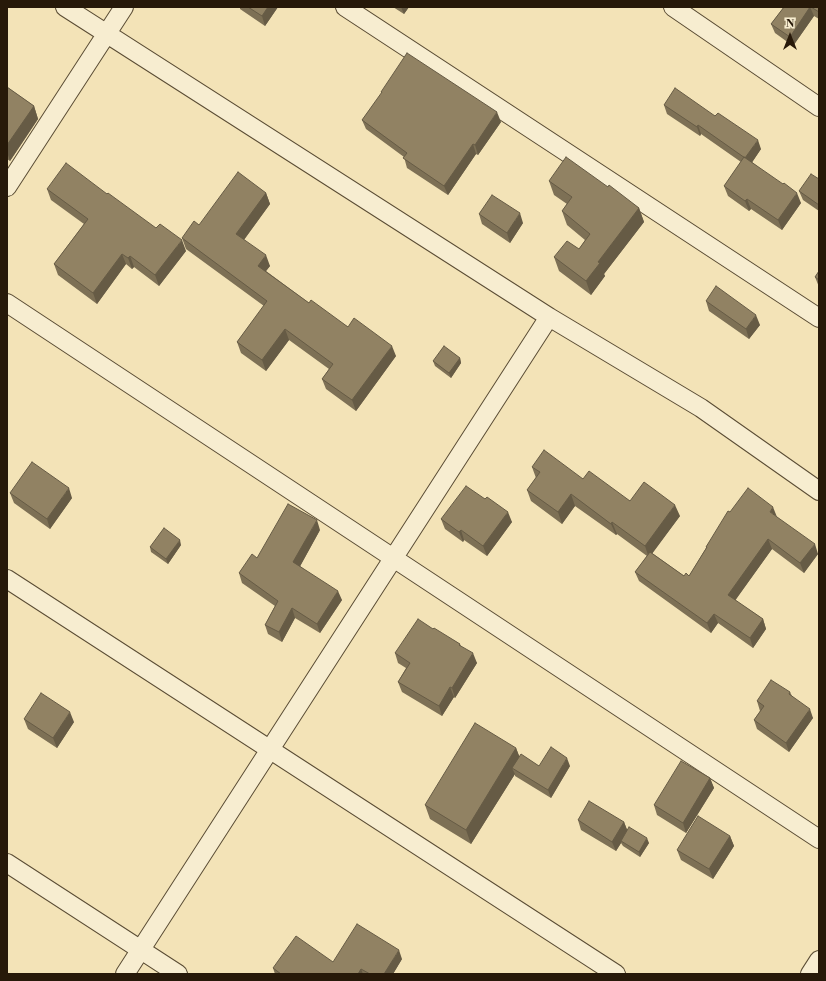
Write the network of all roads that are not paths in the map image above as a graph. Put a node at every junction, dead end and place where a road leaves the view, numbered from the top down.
1 (65, 7) edge
2 (124, 7) edge
3 (345, 7) edge
4 (673, 7) edge
5 (106, 34) junction
6 (819, 107) edge
7 (7, 187) edge
8 (7, 302) edge
9 (549, 317) junction
10 (819, 318) edge
11 (819, 491) edge
12 (394, 558) junction
13 (7, 579) edge
14 (270, 750) junction
15 (819, 839) edge
16 (7, 862) edge
17 (141, 950) junction
18 (819, 960) edge
19 (125, 974) edge
20 (178, 974) edge
21 (616, 974) edge
22 (810, 974) edge

1 - 5 street
2 - 5 street
3 - 10 street
4 - 6 street
5 - 7 street
5 - 9 street
8 - 12 street
9 - 11 street
9 - 12 street
12 - 14 street
12 - 15 street
13 - 14 street
14 - 17 street
14 - 21 street
16 - 17 street
17 - 19 street
17 - 20 street
18 - 22 street

